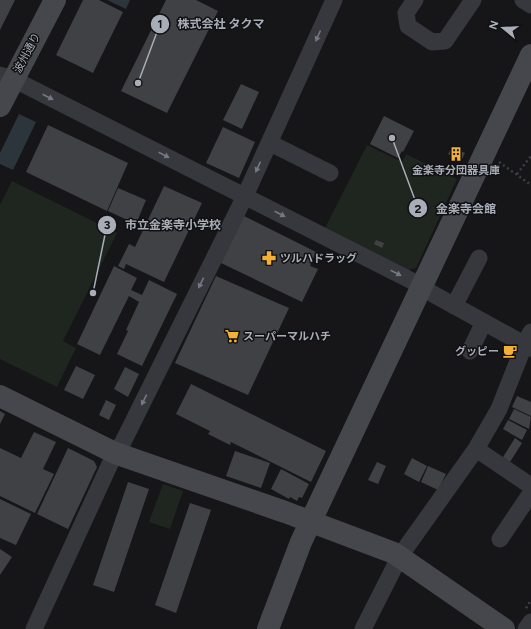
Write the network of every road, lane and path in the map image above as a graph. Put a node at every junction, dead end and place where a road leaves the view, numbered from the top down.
1 (55, 0) edge
2 (334, 0) edge
3 (415, 0) edge
4 (473, 0) edge
5 (523, 0) edge
6 (531, 5) edge
7 (531, 55) edge
8 (7, 77) edge
9 (0, 106) edge
10 (270, 143) junction
11 (531, 156) edge
12 (494, 158) dead end
13 (330, 173) dead end
14 (517, 174) junction
15 (531, 185) edge
16 (244, 196) junction
17 (479, 258) dead end
18 (422, 286) junction
19 (454, 306) junction
20 (484, 322) junction
21 (529, 341) edge
22 (470, 351) dead end
23 (0, 396) edge
24 (476, 449) junction
25 (115, 453) junction
26 (531, 486) edge
27 (531, 492) edge
28 (311, 521) junction
29 (500, 539) dead end
30 (400, 556) junction
31 (531, 622) edge
32 (34, 629) edge
33 (268, 629) edge
34 (363, 629) edge
35 (504, 629) edge
36 (526, 629) edge

1 - 8 street, 波州通り
2 -> 10 street
3 - 4 street
5 - 6 street
7 - 18 street
8 - 9 street, 波州通り
8 -> 16 street
10 - 13 street
10 -> 16 street
11 - 14 path
12 - 14 path
14 - 15 path
16 -> 18 street
16 -> 25 street
17 - 19 street
18 - 19 street
18 - 28 street
19 - 20 street
20 - 21 street
20 - 22 street
21 - 24 street
23 - 25 street
24 - 26 street
24 - 30 street
25 - 28 street
25 - 32 street
27 - 29 street
28 - 30 street
28 - 33 street
30 - 34 street
30 - 35 street
31 - 36 street

